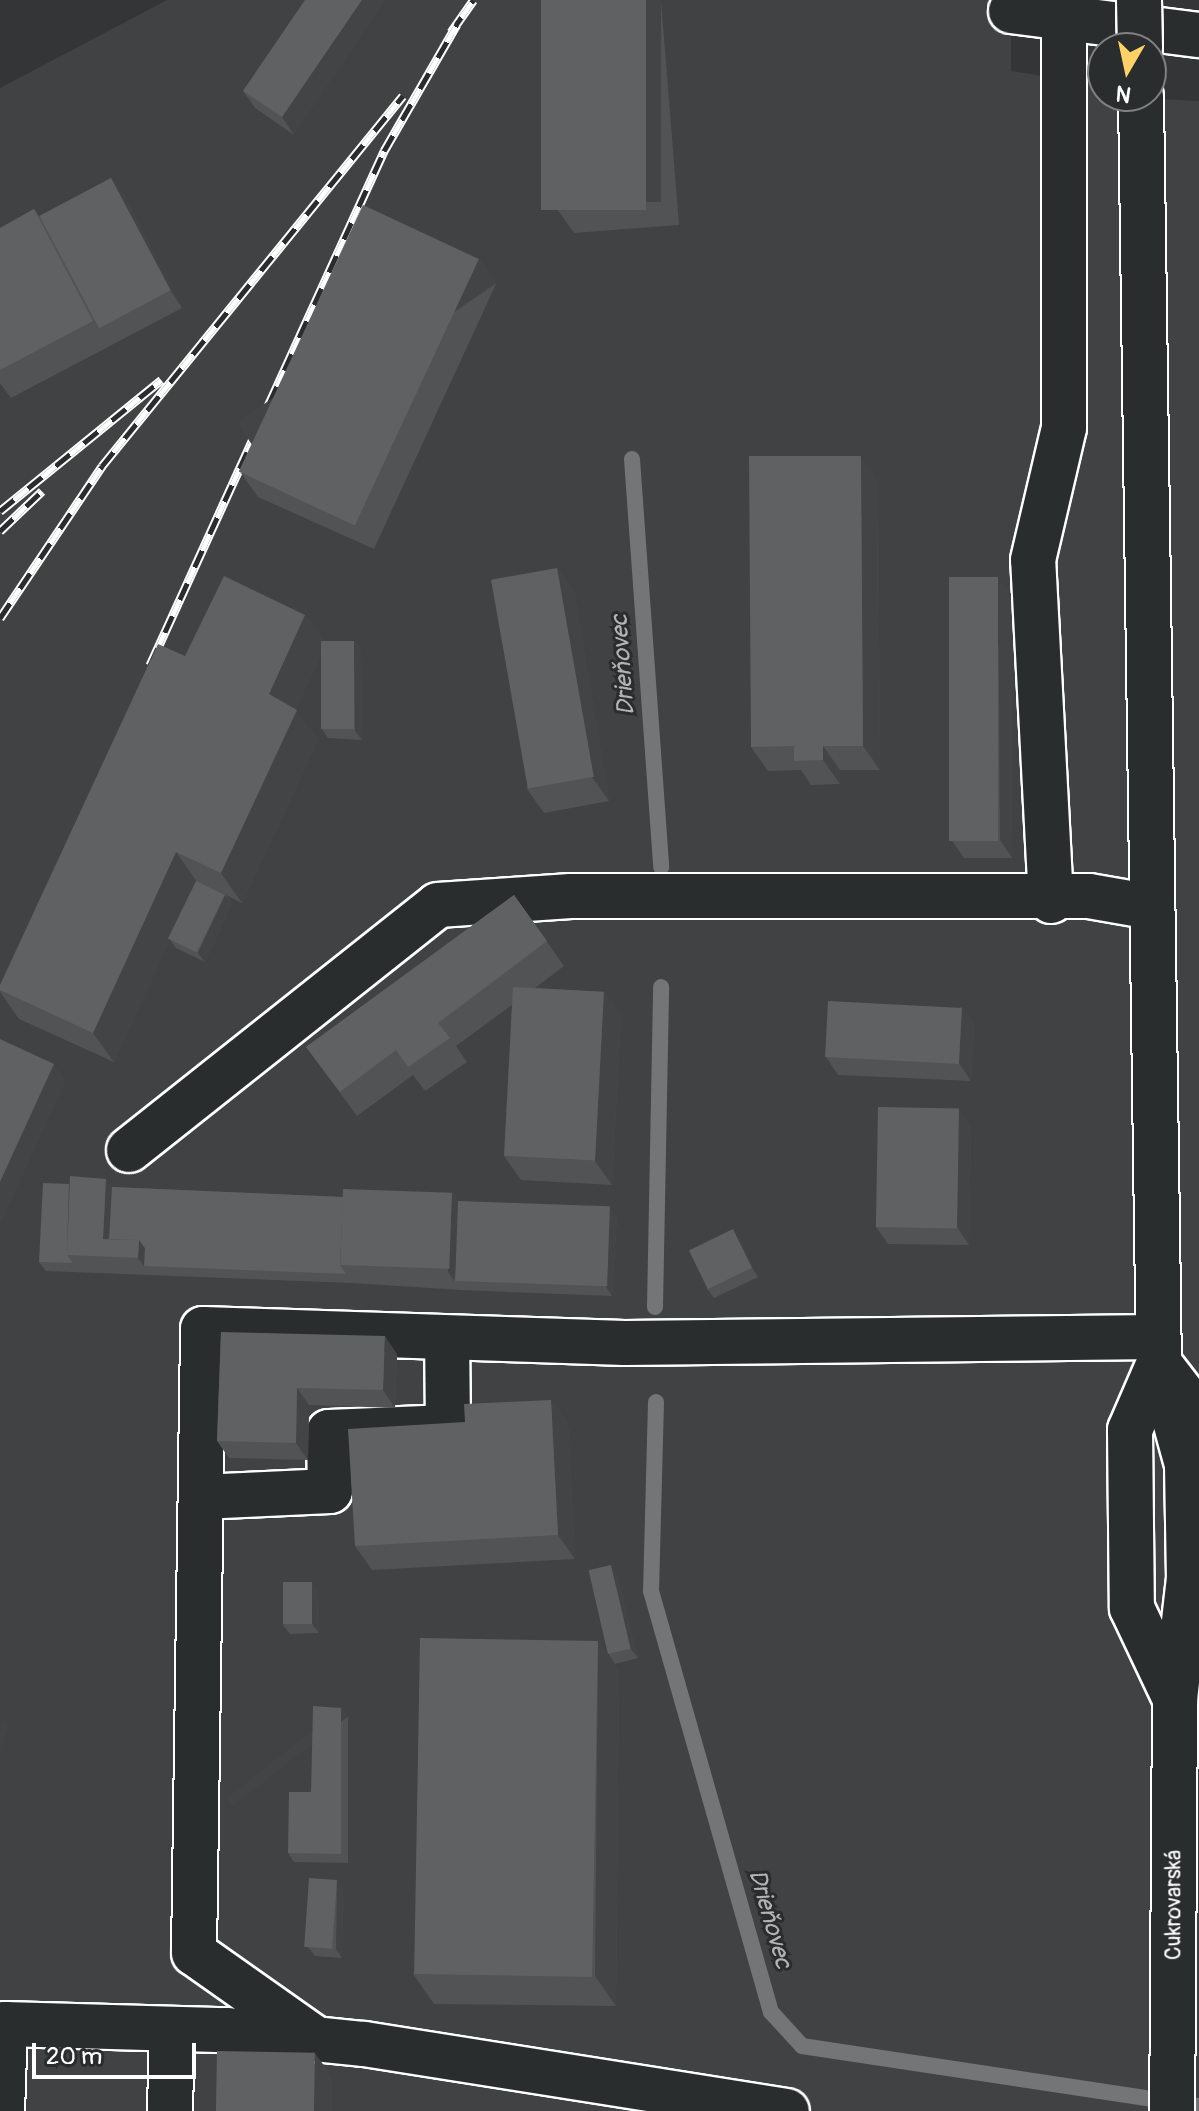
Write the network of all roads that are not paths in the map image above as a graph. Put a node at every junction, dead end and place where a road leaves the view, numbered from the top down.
1 (1139, 0) edge
2 (1011, 11) dead end
3 (1064, 17) junction
4 (1140, 32) edge
5 (1199, 35) edge
6 (1141, 112) edge
7 (1051, 901) junction
8 (1152, 907) junction
9 (129, 1150) dead end
10 (447, 1338) junction
11 (1158, 1350) junction
12 (1199, 1415) edge
13 (201, 1497) junction
14 (1199, 1646) edge
15 (1175, 1699) junction
16 (172, 2029) junction
17 (316, 2039) junction
18 (1173, 2091) edge
19 (2, 2111) edge
20 (170, 2111) edge
21 (787, 2111) edge

1 - 4 street, bridge
2 - 3 street
3 - 5 street
3 - 7 street
6 - 8 street
7 - 8 street
7 - 9 street
8 - 11 street
10 - 11 street
10 - 13 street
10 - 13 street
11 - 12 street
11 - 15 street, Cukrovarská
11 - 15 street
13 - 17 street
14 - 15 street
15 - 18 street, Cukrovarská
16 - 17 street
16 - 19 street
16 - 20 street
17 - 21 street

